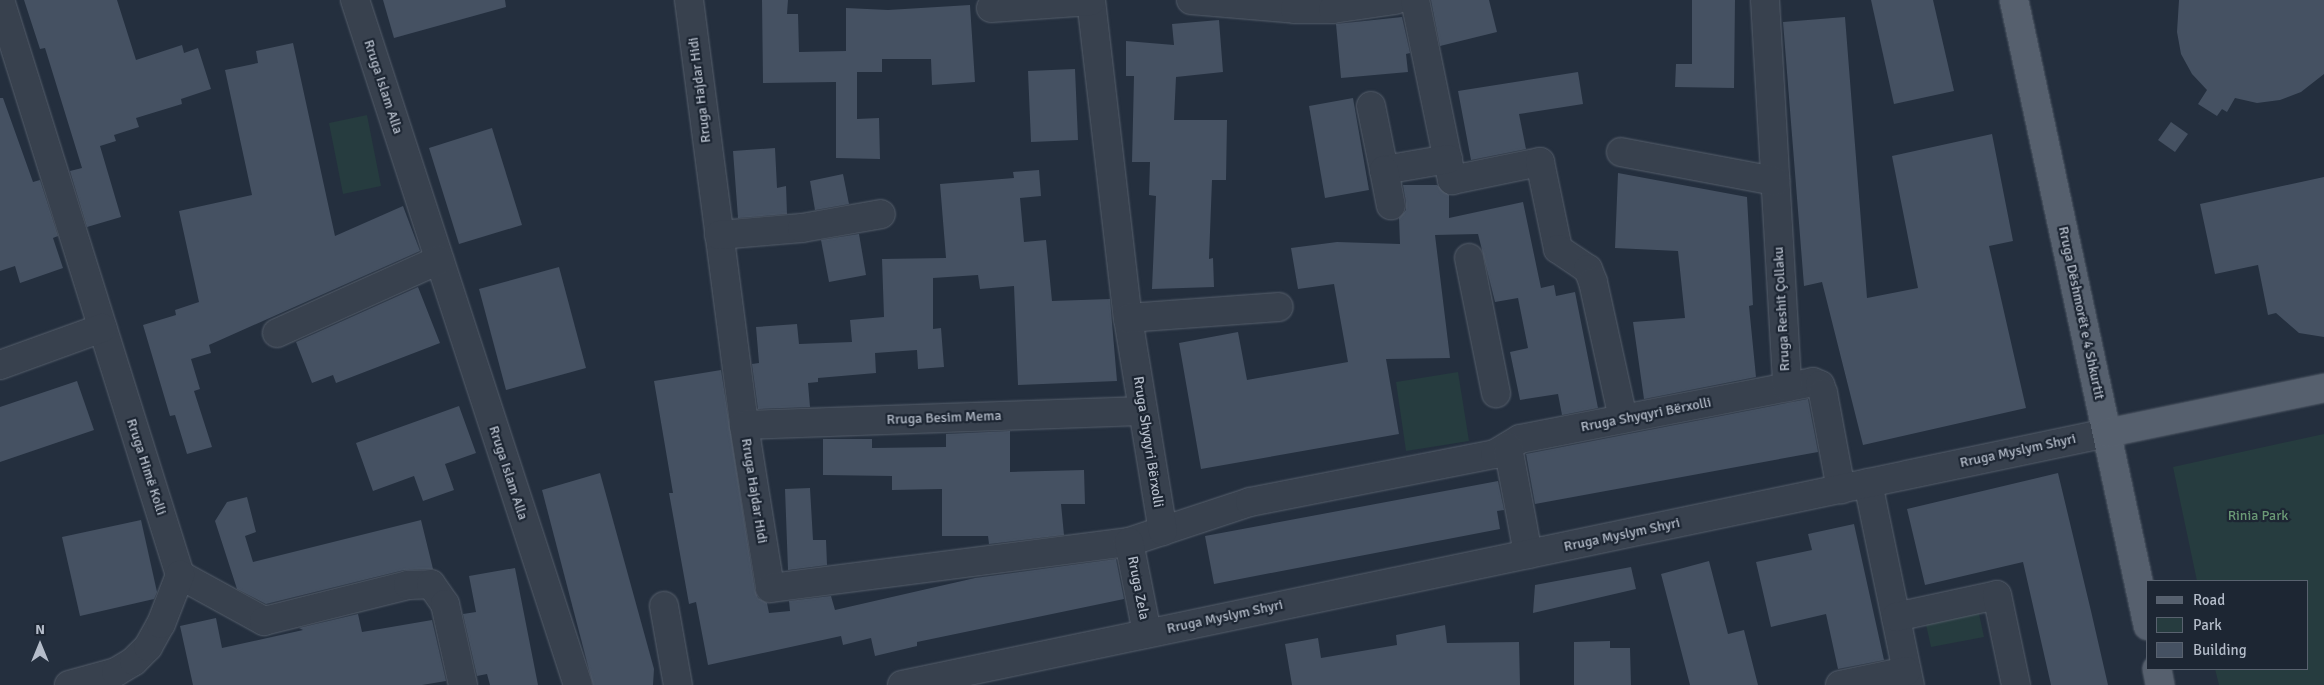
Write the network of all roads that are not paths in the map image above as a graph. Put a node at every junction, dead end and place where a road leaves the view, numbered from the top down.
1 (0, 0) edge
2 (356, 0) edge
3 (689, 0) edge
4 (1191, 0) edge
5 (1395, 0) edge
6 (1415, 0) edge
7 (1765, 0) edge
8 (2014, 0) edge
9 (1091, 1) edge
10 (1368, 2) edge
11 (991, 8) dead end
12 (1371, 106) dead end
13 (1621, 152) dead end
14 (1448, 159) junction
15 (1384, 170) junction
16 (1775, 181) junction
17 (1391, 205) dead end
18 (881, 214) dead end
19 (718, 235) junction
20 (1469, 258) dead end
21 (439, 260) junction
22 (1278, 307) dead end
23 (1128, 318) junction
24 (102, 328) junction
25 (277, 333) dead end
26 (0, 365) edge
27 (1787, 387) junction
28 (2324, 388) edge
29 (1496, 393) dead end
30 (1144, 411) junction
31 (1623, 419) junction
32 (744, 426) junction
33 (2107, 433) junction
34 (1508, 447) junction
35 (1868, 483) junction
36 (1841, 488) junction
37 (1163, 531) junction
38 (1129, 542) junction
39 (1528, 554) junction
40 (180, 574) junction
41 (664, 606) dead end
42 (1896, 617) junction
43 (2146, 617) edge
44 (1147, 633) junction
45 (2157, 670) edge
46 (1909, 678) edge
47 (914, 684) edge
48 (69, 685) edge
49 (463, 685) edge
50 (578, 685) edge
51 (678, 685) edge
52 (1840, 685) edge
53 (2016, 685) edge
54 (2160, 685) edge

1 - 24 street, Rruga Himë Kolli
2 - 21 street, Rruga Islam Alla
3 - 19 street, Rruga Hajdar Hidi
4 - 10 street
5 - 10 street
6 - 14 street
7 - 16 street, Rruga Reshit Çollaku
8 - 33 main road, Rruga Dëshmorët e 4 Shkurtit
9 - 11 street
9 - 23 street, Rruga Shyqyri Bërxolli
12 - 15 street
13 - 16 street
14 - 15 street
14 - 31 street
15 - 17 street
16 - 27 street, Rruga Reshit Çollaku
18 - 19 street
19 - 32 street, Rruga Hajdar Hidi
20 - 29 street
21 - 25 street
21 - 50 street, Rruga Islam Alla
22 - 23 street
23 - 30 street, Rruga Shyqyri Bërxolli
24 - 26 street
24 - 40 street, Rruga Himë Kolli
27 - 31 street, Rruga Shyqyri Bërxolli
27 - 36 street, Rruga Reshit Çollaku
28 - 33 main road, Rruga Myslym Shyri
30 - 32 street, Rruga Besim Mema
30 - 37 street, Rruga Shyqyri Bërxolli
31 - 34 street, Rruga Shyqyri Bërxolli
32 - 38 street, Rruga Hajdar Hidi
33 - 35 street, Rruga Myslym Shyri
33 - 43 main road, Rruga Dëshmorët e 4 Shkurtit
34 - 37 street, Rruga Shyqyri Bërxolli
34 - 39 street
35 - 36 street, Rruga Myslym Shyri
35 - 42 street
36 - 39 street, Rruga Myslym Shyri
37 - 38 street, Rruga Hajdar Hidi
38 - 44 street, Rruga Zela
39 - 44 street, Rruga Myslym Shyri
40 - 48 street
40 - 49 street
41 - 51 street
42 - 46 street
42 - 53 street
44 - 47 street, Rruga Myslym Shyri
45 - 54 main road
46 - 52 street

